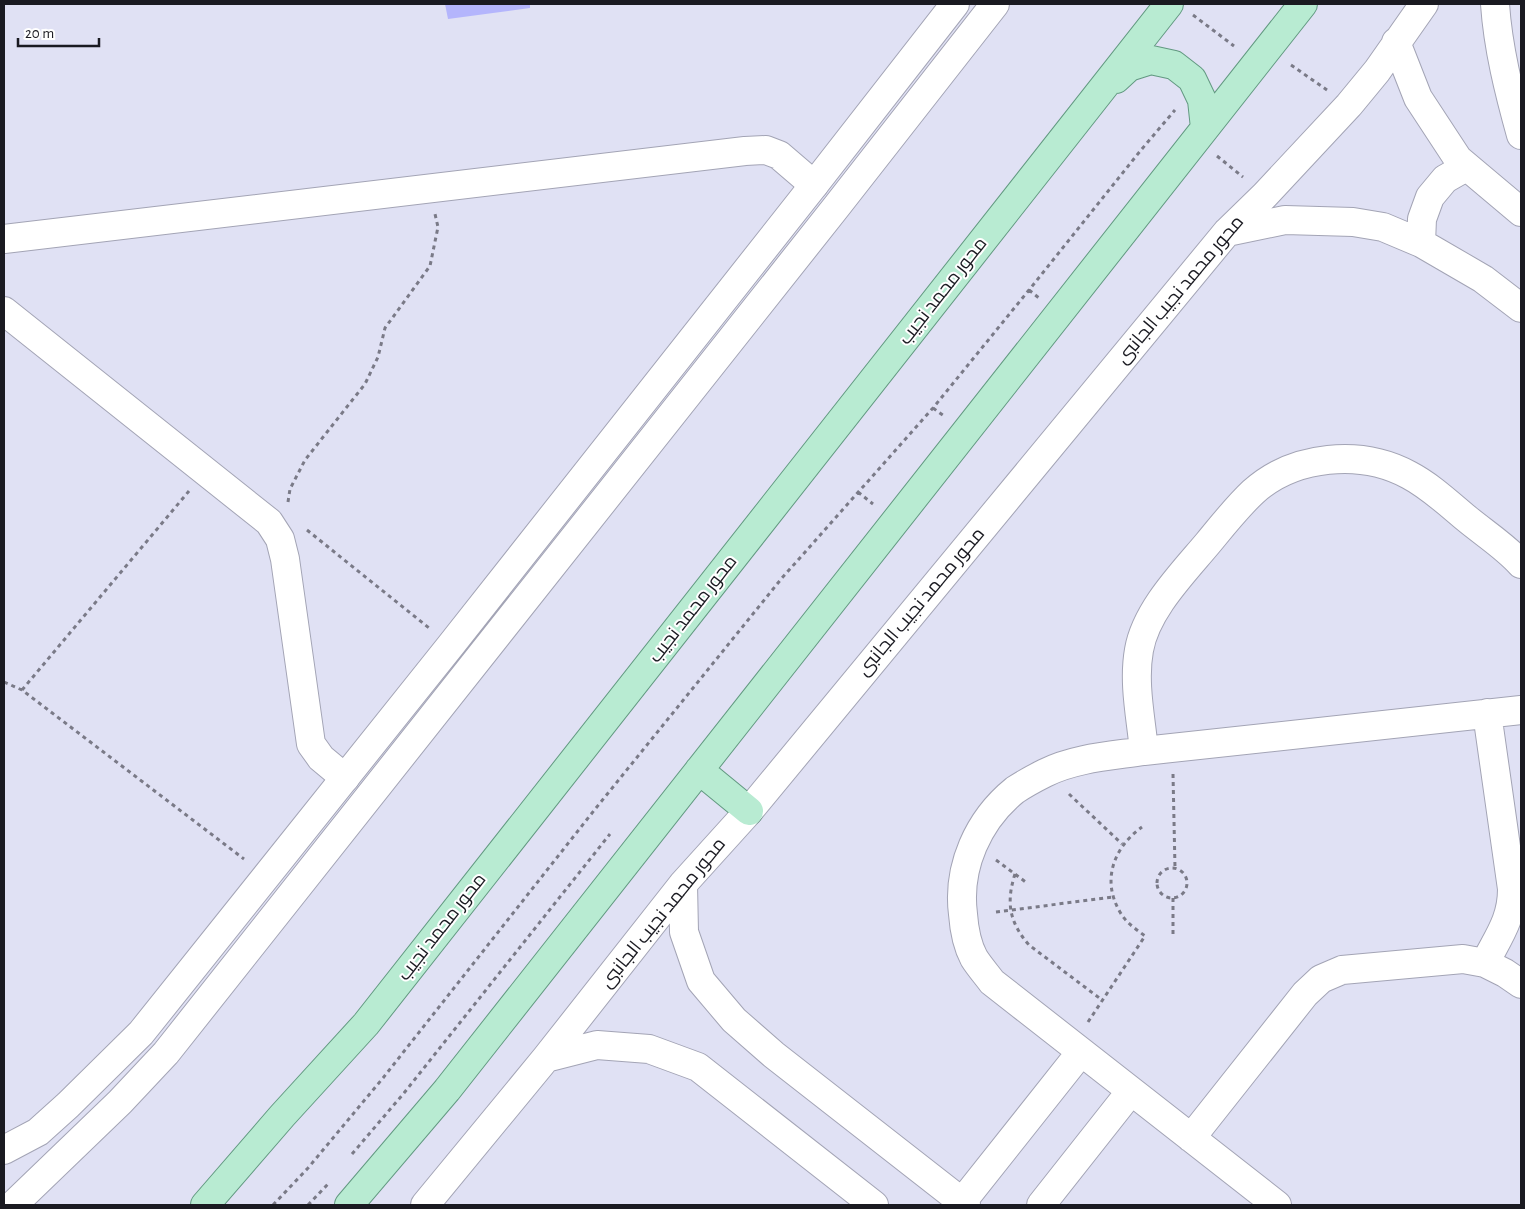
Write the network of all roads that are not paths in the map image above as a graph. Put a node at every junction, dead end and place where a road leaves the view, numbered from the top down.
1 (955, 4) edge
2 (996, 4) edge
3 (1303, 4) edge
4 (1424, 4) edge
5 (1495, 4) edge
6 (1178, 7) edge
7 (1396, 42) junction
8 (1093, 100) junction
9 (1201, 134) junction
10 (1521, 134) edge
11 (1466, 167) junction
12 (814, 185) junction
13 (837, 206) junction
14 (1521, 212) edge
15 (1227, 232) junction
16 (4, 239) edge
17 (1421, 243) junction
18 (1521, 308) edge
19 (4, 311) edge
20 (1521, 564) edge
21 (1521, 710) edge
22 (1488, 714) junction
23 (379, 735) junction
24 (1144, 751) junction
25 (403, 754) junction
26 (699, 770) junction
27 (345, 778) junction
28 (749, 810) junction
29 (683, 884) junction
30 (1485, 964) junction
31 (1521, 984) edge
32 (1077, 1048) junction
33 (546, 1058) junction
34 (1131, 1091) junction
35 (1191, 1138) junction
36 (4, 1150) edge
37 (964, 1204) edge
38 (13, 1205) edge
39 (205, 1205) edge
40 (349, 1205) edge
41 (425, 1205) edge
42 (874, 1205) edge
43 (1041, 1205) edge
44 (1277, 1205) edge

1 - 12 street
2 - 13 street
3 - 9 main road
4 - 7 street, محور محمد نجيب الجانبى
5 - 10 street
6 - 8 main road, محور محمد نجيب
7 - 11 street
7 - 15 street, محور محمد نجيب الجانبى
8 - 9 main road
8 - 39 main road, محور محمد نجيب
9 - 26 main road
11 - 14 street
11 - 17 street
12 - 13 street
12 - 16 street
12 - 23 street
13 - 25 street
15 - 17 street
15 - 28 street, محور محمد نجيب الجانبى
17 - 18 street
19 - 27 street
20 - 24 street
21 - 22 street
22 - 24 street
22 - 30 street
23 - 25 street
23 - 27 street
24 - 32 street
25 - 38 street
26 - 28 main road
26 - 40 main road
27 - 36 street
28 - 29 street, محور محمد نجيب الجانبى
29 - 33 street, محور محمد نجيب الجانبى
29 - 37 street
30 - 31 street
30 - 35 street
32 - 34 street
32 - 37 street
33 - 41 street, محور محمد نجيب الجانبى
33 - 42 street
34 - 35 street
34 - 43 street
35 - 44 street

